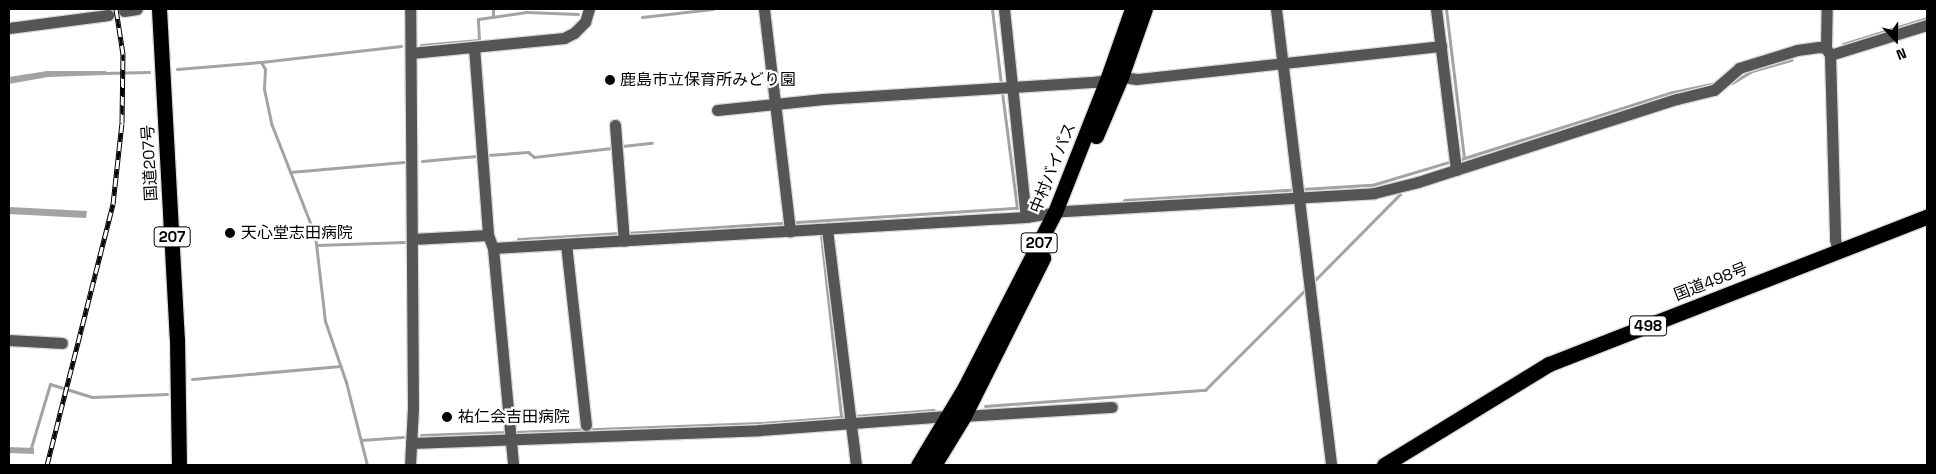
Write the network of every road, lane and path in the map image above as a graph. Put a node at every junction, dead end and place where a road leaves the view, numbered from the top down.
1 (137, 9) edge
2 (159, 9) edge
3 (410, 9) edge
4 (589, 9) edge
5 (764, 9) edge
6 (1004, 9) edge
7 (1132, 9) edge
8 (1145, 9) edge
9 (1276, 9) edge
10 (1436, 9) edge
11 (1827, 9) edge
12 (124, 11) dead end
13 (108, 15) dead end
14 (1927, 25) edge
15 (9, 28) edge
16 (1440, 46) junction
17 (474, 47) junction
18 (1828, 52) junction
19 (411, 53) junction
20 (1283, 63) junction
21 (1114, 78) junction
22 (1012, 87) junction
23 (776, 104) junction
24 (717, 110) dead end
25 (615, 126) dead end
26 (1456, 170) junction
27 (1300, 198) junction
28 (1060, 211) junction
29 (1026, 217) junction
30 (1927, 217) edge
31 (827, 229) junction
32 (790, 231) junction
33 (488, 235) junction
34 (412, 239) junction
35 (624, 241) junction
36 (566, 244) junction
37 (492, 248) junction
38 (1838, 252) junction
39 (9, 340) edge
40 (62, 343) dead end
41 (1112, 407) dead end
42 (948, 416) junction
43 (964, 416) junction
44 (851, 422) junction
45 (586, 425) dead end
46 (510, 434) junction
47 (411, 443) junction
48 (179, 465) edge
49 (410, 465) edge
50 (513, 465) edge
51 (856, 465) edge
52 (918, 465) edge
53 (934, 465) edge
54 (1331, 465) edge
55 (1384, 465) edge

1 - 12 street
2 - 48 highway, 国道207号 / 207
3 - 19 street
4 - 17 street
5 - 23 street
6 - 22 street
7 - 21 highway, 中村バイパス / 207
8 - 21 highway, 中村バイパス / 207
9 - 20 street
10 - 16 street
11 - 18 street
13 - 15 street
14 - 18 street
16 - 20 street
16 - 26 street
17 - 19 street
17 - 33 street
18 - 26 street
18 - 38 street
19 - 34 street
20 - 21 street
20 - 27 street
21 - 22 street
21 - 28 highway, 中村バイパス / 207
22 - 23 street
22 - 29 street
23 - 24 street
23 - 32 street
25 - 35 street
26 - 27 street
27 - 28 street
27 - 54 street
28 - 29 street
28 - 42 highway, 中村バイパス / 207
28 - 43 highway, 中村バイパス / 207
29 - 31 street
30 - 38 highway, 国道498号 / 498
31 - 32 street
31 - 44 street
32 - 35 street
33 - 34 street
33 - 37 street
34 - 47 street
35 - 36 street
36 - 37 street
36 - 45 street
37 - 46 street
38 - 55 highway, 国道498号 / 498
39 - 40 street
41 - 43 street
42 - 44 street
42 - 52 highway, 中村バイパス / 207
43 - 53 highway, 中村バイパス / 207
44 - 46 street
44 - 51 street
46 - 47 street
46 - 50 street
47 - 49 street

